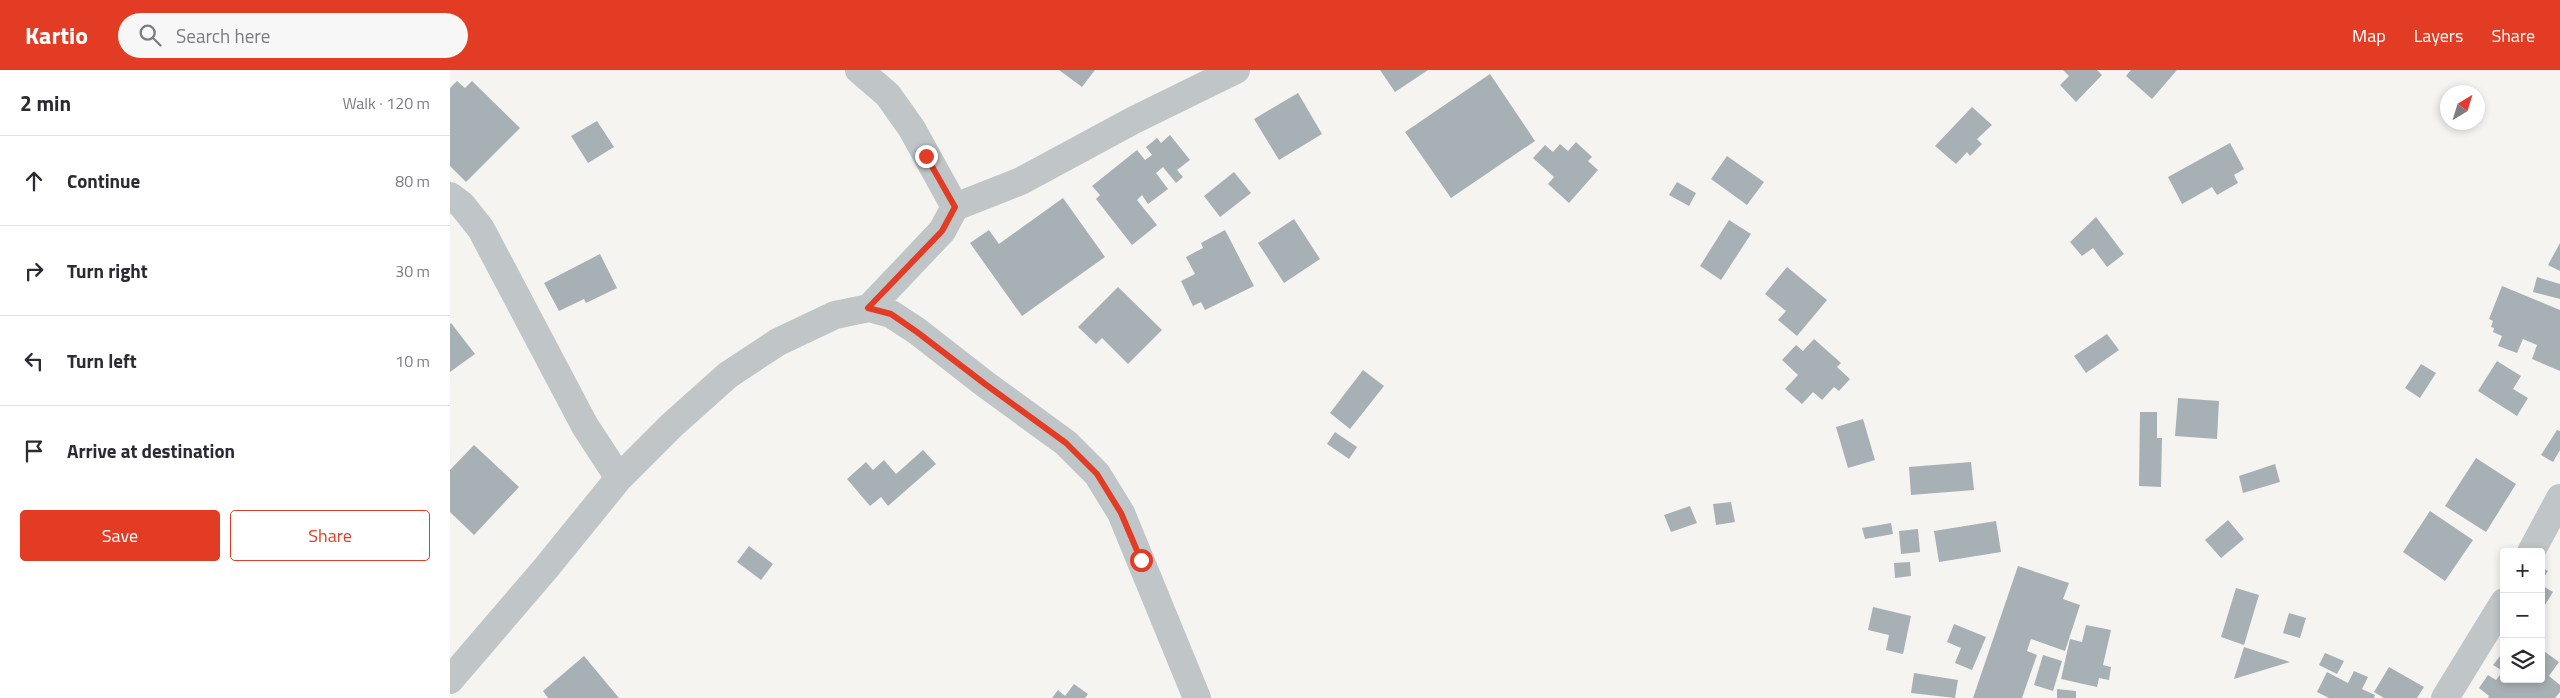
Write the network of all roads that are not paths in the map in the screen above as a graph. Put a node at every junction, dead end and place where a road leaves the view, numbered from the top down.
1 (858, 70) edge
2 (1236, 70) edge
3 (450, 196) edge
4 (955, 207) junction
5 (868, 308) junction
6 (619, 478) junction
7 (2560, 498) edge
8 (2533, 548) edge
9 (2500, 609) edge
10 (450, 680) edge
11 (1197, 698) edge
12 (2445, 698) edge

1 - 4 street
2 - 4 street
3 - 6 street
4 - 5 street
5 - 6 street
5 - 11 street
6 - 10 street
7 - 8 street
9 - 12 street

